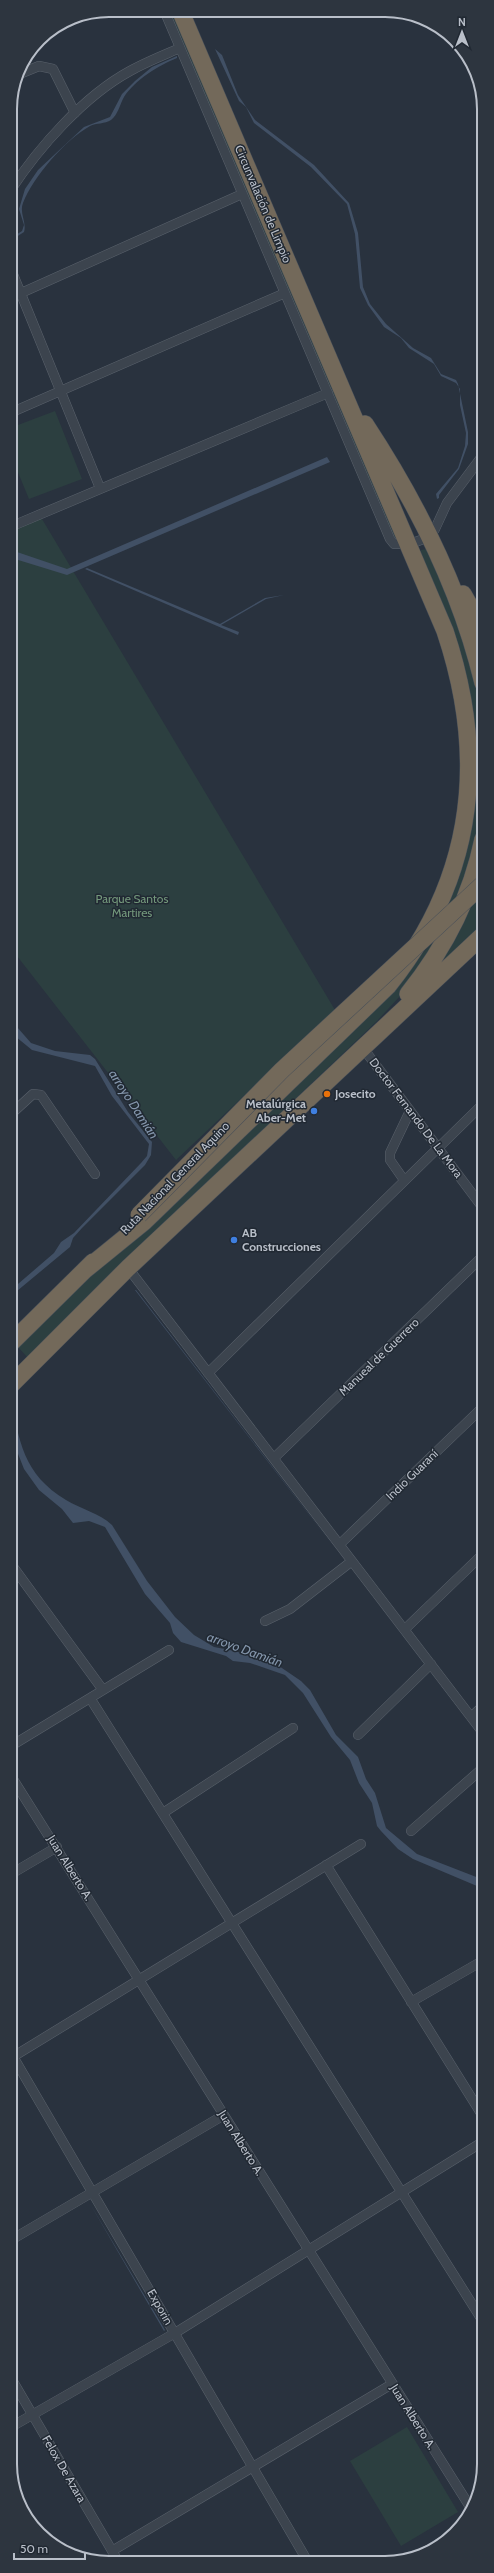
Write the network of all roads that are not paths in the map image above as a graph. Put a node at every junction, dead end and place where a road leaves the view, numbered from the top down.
1 (167, 17) edge
2 (183, 17) edge
3 (180, 48) junction
4 (25, 72) edge
5 (75, 113) junction
6 (17, 180) edge
7 (242, 194) junction
8 (17, 284) edge
9 (21, 293) junction
10 (285, 293) junction
11 (17, 295) edge
12 (61, 390) junction
13 (328, 393) junction
14 (346, 397) junction
15 (17, 409) edge
16 (477, 463) edge
17 (100, 488) junction
18 (17, 524) edge
19 (429, 537) junction
20 (410, 544) junction
21 (450, 584) junction
22 (477, 618) edge
23 (477, 662) edge
24 (477, 861) edge
25 (477, 890) edge
26 (477, 941) edge
27 (366, 1046) junction
28 (17, 1109) edge
29 (477, 1110) edge
30 (410, 1111) junction
31 (438, 1147) junction
32 (95, 1174) dead end
33 (404, 1180) junction
34 (477, 1199) edge
35 (477, 1263) edge
36 (128, 1268) junction
37 (85, 1270) junction
38 (17, 1337) edge
39 (208, 1373) junction
40 (17, 1378) edge
41 (477, 1413) edge
42 (274, 1458) junction
43 (340, 1544) junction
44 (477, 1560) edge
45 (352, 1561) junction
46 (17, 1572) edge
47 (264, 1621) dead end
48 (405, 1629) junction
49 (169, 1650) dead end
50 (432, 1664) junction
51 (103, 1690) junction
52 (90, 1698) junction
53 (477, 1711) edge
54 (471, 1717) junction
55 (477, 1725) edge
56 (293, 1728) dead end
57 (358, 1735) dead end
58 (17, 1742) edge
59 (477, 1773) edge
60 (17, 1785) edge
61 (163, 1814) junction
62 (411, 1831) dead end
63 (361, 1844) dead end
64 (57, 1847) junction
65 (326, 1865) junction
66 (17, 1870) edge
67 (232, 1923) junction
68 (477, 1964) edge
69 (139, 1980) junction
70 (411, 2002) junction
71 (17, 2052) edge
72 (17, 2066) edge
73 (477, 2107) edge
74 (224, 2115) junction
75 (477, 2145) edge
76 (92, 2192) junction
77 (402, 2193) junction
78 (17, 2236) edge
79 (309, 2251) junction
80 (477, 2312) edge
81 (175, 2333) junction
82 (392, 2384) junction
83 (17, 2389) edge
84 (32, 2415) junction
85 (17, 2424) edge
86 (253, 2467) junction
87 (468, 2504) edge
88 (112, 2551) junction
89 (115, 2556) edge
90 (305, 2556) edge

1 - 3 street
2 - 14 highway, Circunvalación de Limpio
3 - 5 street
3 - 7 street
4 - 5 street
5 - 6 street
7 - 9 street
7 - 10 street
8 - 9 street
9 - 11 street
9 - 12 street
10 - 12 street
10 - 13 street
12 - 15 street
12 - 17 street
13 - 17 street
13 - 20 street
14 - 19 highway, Circunvalación de Limpio
14 - 20 highway, Circunvalación de Limpio
16 - 19 street
17 - 18 street
19 - 20 street
19 - 21 highway, Circunvalación de Limpio
20 - 37 highway, Circunvalación de Limpio
21 - 22 highway
21 - 23 highway, Circunvalación de Limpio
24 - 27 highway
25 - 37 highway, Ruta Nacional General Aquino, bridge
26 - 27 highway
27 - 30 street, Doctor Fernando De La Mora
27 - 36 highway
28 - 32 street
29 - 31 street
30 - 31 street, Doctor Fernando De La Mora
30 - 33 street
31 - 33 street
31 - 34 street, Doctor Fernando De La Mora
33 - 39 street
35 - 42 street, Manueal de Guerrero
36 - 39 street
36 - 40 highway
37 - 38 highway, Ruta Nacional General Aquino
39 - 42 street
41 - 43 street, Indio Guaraní
42 - 43 street
43 - 45 street
44 - 48 street
45 - 47 street
45 - 48 street
46 - 51 street
48 - 50 street
49 - 51 street
50 - 54 street
50 - 57 street
51 - 52 street
52 - 58 street
52 - 61 street
53 - 54 street
54 - 55 street
56 - 61 street
59 - 62 street
60 - 64 street, Juan Alberto A.
61 - 67 street
63 - 65 street
64 - 66 street
64 - 69 street, Juan Alberto A.
65 - 67 street
65 - 70 street
67 - 69 street
67 - 77 street
68 - 70 street
69 - 71 street
69 - 74 street, Juan Alberto A.
70 - 73 street
72 - 76 street, Exporin
74 - 76 street
74 - 79 street, Juan Alberto A.
75 - 77 street
76 - 78 street
76 - 81 street, Exporin
77 - 79 street
77 - 80 street
79 - 81 street
79 - 82 street, Juan Alberto A.
81 - 84 street
81 - 86 street, Exporin
82 - 86 street
82 - 87 street, Juan Alberto A.
83 - 84 street, Felox De Azara
84 - 85 street
84 - 88 street, Felox De Azara
86 - 88 street
86 - 90 street, Exporin
88 - 89 street, Felox De Azara

